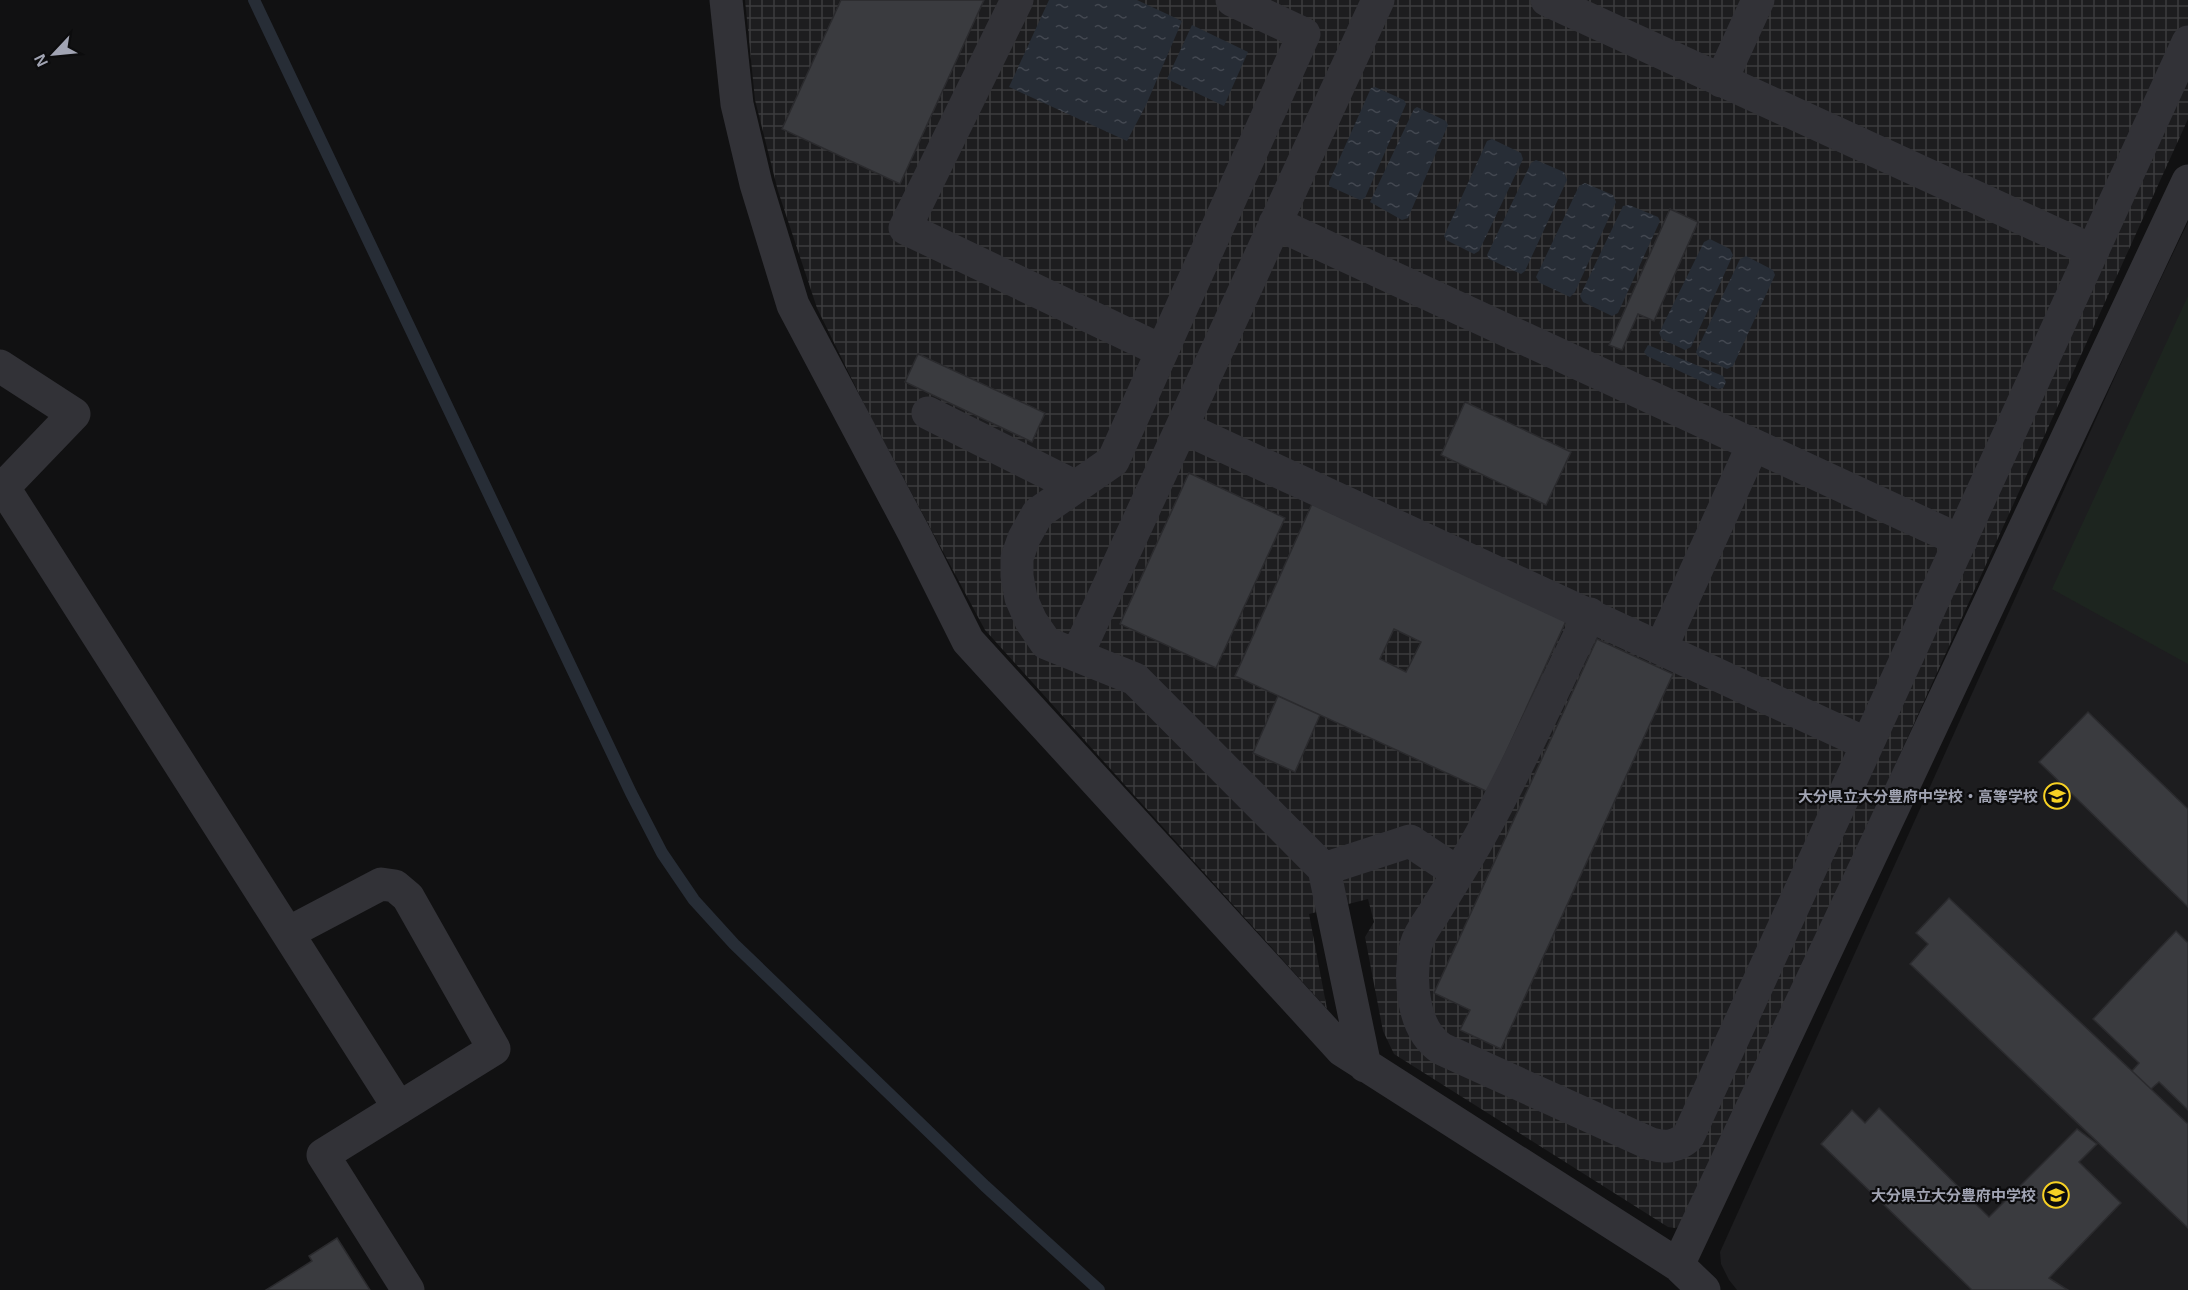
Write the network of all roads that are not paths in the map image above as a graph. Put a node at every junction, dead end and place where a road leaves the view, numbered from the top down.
1 (726, 0) edge
2 (1017, 0) edge
3 (1232, 0) edge
4 (1378, 0) edge
5 (1548, 0) edge
6 (1758, 0) edge
7 (2188, 42) edge
8 (1721, 81) junction
9 (2188, 181) edge
10 (1275, 223) junction
11 (2093, 251) junction
12 (1162, 351) junction
13 (0, 366) edge
14 (928, 413) dead end
15 (1182, 427) junction
16 (1753, 445) junction
17 (1074, 486) junction
18 (2, 489) edge
19 (1961, 541) junction
20 (1590, 614) junction
21 (1661, 648) junction
22 (1077, 656) junction
23 (1867, 744) junction
24 (1324, 869) junction
25 (1458, 873) junction
26 (288, 933) junction
27 (1365, 1066) junction
28 (399, 1108) junction
29 (1678, 1265) junction
30 (408, 1290) edge
31 (1704, 1290) edge

1 - 27 street
2 - 12 street
3 - 12 street
4 - 10 street
5 - 8 street
6 - 8 street
7 - 11 street
8 - 11 street
9 - 29 street
10 - 15 street
10 - 16 street
11 - 19 street
12 - 17 street
13 - 18 street
14 - 17 street
15 - 20 street
15 - 22 street
16 - 19 street
16 - 21 street
17 - 22 street
18 - 26 street
19 - 23 street
20 - 21 street
20 - 25 street
21 - 23 street
22 - 24 street
23 - 25 street
24 - 25 street
24 - 27 street
26 - 28 street
26 - 28 street
27 - 29 street
28 - 30 street
29 - 31 street

